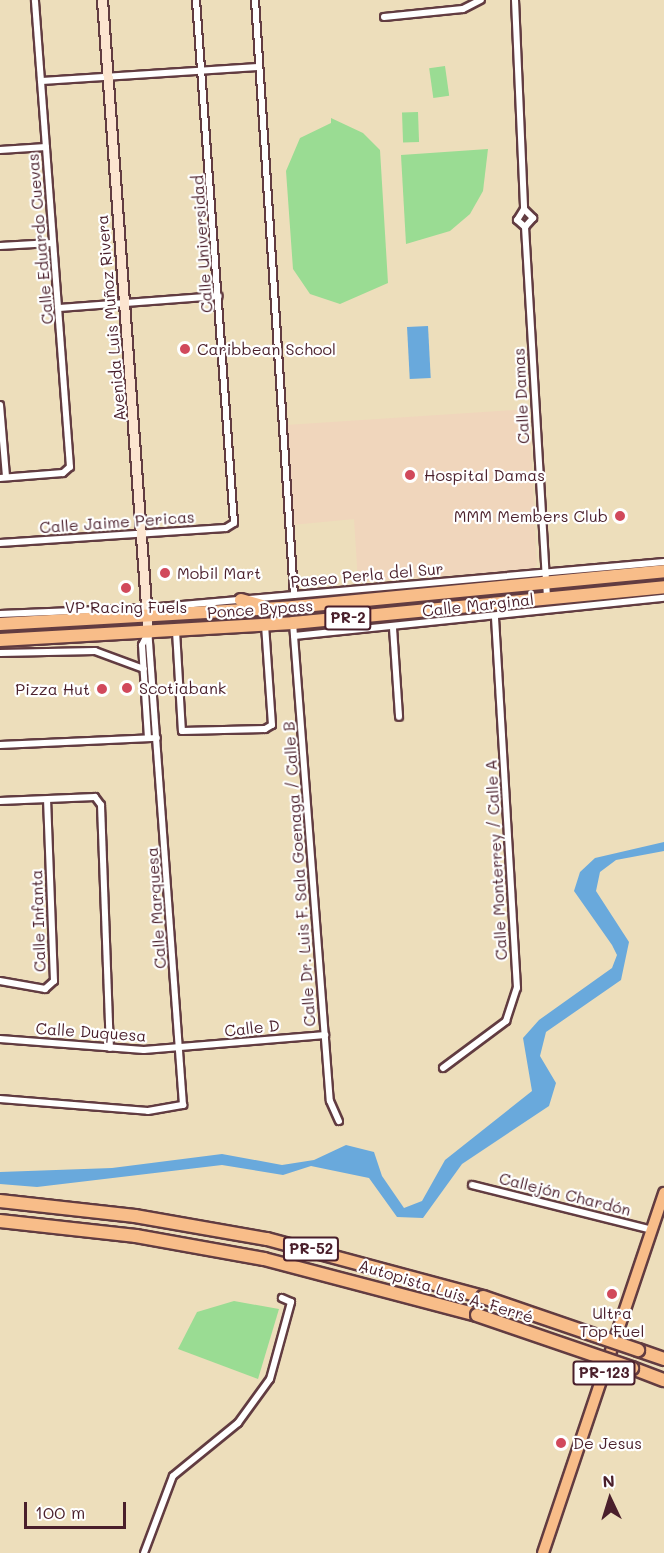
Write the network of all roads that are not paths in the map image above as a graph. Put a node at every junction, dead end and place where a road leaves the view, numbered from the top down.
1 (35, 0) edge
2 (102, 0) edge
3 (196, 0) edge
4 (255, 0) edge
5 (481, 0) edge
6 (515, 0) edge
7 (384, 17) dead end
8 (259, 67) junction
9 (202, 71) junction
10 (108, 78) junction
11 (41, 81) junction
12 (46, 147) junction
13 (0, 150) edge
14 (525, 209) junction
15 (525, 227) junction
16 (52, 243) junction
17 (0, 246) edge
18 (219, 296) junction
19 (125, 303) junction
20 (59, 308) junction
21 (0, 405) edge
22 (3, 477) edge
23 (234, 523) joint
24 (143, 534) junction
25 (0, 543) edge
26 (664, 562) edge
27 (664, 571) edge
28 (545, 578) junction
29 (664, 587) edge
30 (294, 595) junction
31 (664, 598) edge
32 (547, 599) junction
33 (241, 600) junction
34 (272, 608) junction
35 (148, 612) junction
36 (0, 614) edge
37 (495, 617) junction
38 (0, 624) edge
39 (265, 625) junction
40 (393, 628) junction
41 (294, 629) junction
42 (176, 631) junction
43 (148, 633) junction
44 (0, 640) edge
45 (0, 653) edge
46 (144, 669) junction
47 (145, 703) junction
48 (156, 703) junction
49 (399, 717) dead end
50 (148, 738) junction
51 (157, 738) junction
52 (0, 745) edge
53 (47, 800) junction
54 (0, 801) edge
55 (0, 981) edge
56 (325, 1035) junction
57 (0, 1039) edge
58 (110, 1048) junction
59 (181, 1049) junction
60 (443, 1068) dead end
61 (0, 1099) edge
62 (339, 1121) dead end
63 (472, 1185) dead end
64 (664, 1193) edge
65 (0, 1201) edge
66 (0, 1221) edge
67 (652, 1230) junction
68 (282, 1298) dead end
69 (664, 1359) edge
70 (664, 1380) edge
71 (144, 1553) edge
72 (543, 1553) edge

1 - 11 street, Calle Eduardo Cuevas
2 - 10 street, Avenida Luis Muñoz Rivera
3 - 9 street, Calle Universidad
4 - 8 street
5 - 7 street
6 - 14 street, Calle Damas
8 - 9 street
8 - 30 street
9 - 10 street
9 - 18 street, Calle Universidad
10 - 11 street
10 - 19 street, Avenida Luis Muñoz Rivera
11 - 12 street, Calle Eduardo Cuevas
12 - 13 street
12 - 16 street, Calle Eduardo Cuevas
14 - 15 street, Calle Damas
14 - 15 street, Calle Damas
15 - 28 street, Calle Damas
16 - 17 street
16 - 20 street, Calle Eduardo Cuevas
18 - 19 street
18 - 23 street, Calle Universidad
19 - 20 street
19 - 24 street, Avenida Luis Muñoz Rivera
20 - 22 street, Calle Eduardo Cuevas
21 - 22 street
23 - 24 street, Calle Jaime Pericas
24 - 25 street, Calle Jaime Pericas
24 - 35 street, Avenida Luis Muñoz Rivera
26 - 28 street, Paseo Perla del Sur
27 - 28 highway, Ponce Bypass / PR-2
28 - 30 street, Paseo Perla del Sur
28 - 32 street, Calle Damas
28 - 34 highway, Ponce Bypass / PR-2
29 - 32 highway, Ponce Bypass / PR-2
30 - 33 street, Paseo Perla del Sur
31 - 37 street, Calle Marginal
32 - 41 highway, Ponce Bypass / PR-2
33 - 34 highway
33 - 35 street, Paseo Perla del Sur
34 - 35 highway, Ponce Bypass / PR-2
35 - 36 street, Paseo Perla del Sur
35 - 38 highway, Ponce Bypass / PR-2
35 - 43 street, Avenida Luis Muñoz Rivera
37 - 40 street, Calle Marginal
37 - 60 street, Calle Monterrey / Calle A
39 - 41 highway, Ponce Bypass / PR-2
39 - 42 highway, Ponce Bypass / PR-2
39 - 42 street
40 - 41 street, Calle Marginal
40 - 49 street
41 - 56 street, Calle Dr. Luis F. Sala Goenaga / Calle B
42 - 43 highway, Ponce Bypass / PR-2
43 - 44 highway, Ponce Bypass / PR-2
43 - 46 street
43 - 48 street, Calle Marquesa
45 - 46 street
46 - 47 street
47 - 48 street
47 - 50 street
48 - 51 street, Calle Marquesa
50 - 51 street
50 - 52 street
51 - 59 street, Calle Marquesa
53 - 54 street
53 - 55 street, Calle Infanta
53 - 58 street
56 - 59 street, Calle D
56 - 62 street, Calle Dr. Luis F. Sala Goenaga / Calle B
57 - 58 street, Calle Duquesa
58 - 59 street, Calle Duquesa
59 - 61 street, Calle Marquesa
63 - 67 street, Callejón Chardón
64 - 67 main road, PR-123
65 - 69 highway, Autopista Luis A. Ferré / PR-52, bridge
66 - 70 highway, Autopista Luis A. Ferré / PR-52, bridge
67 - 72 main road, PR-123
68 - 71 street

